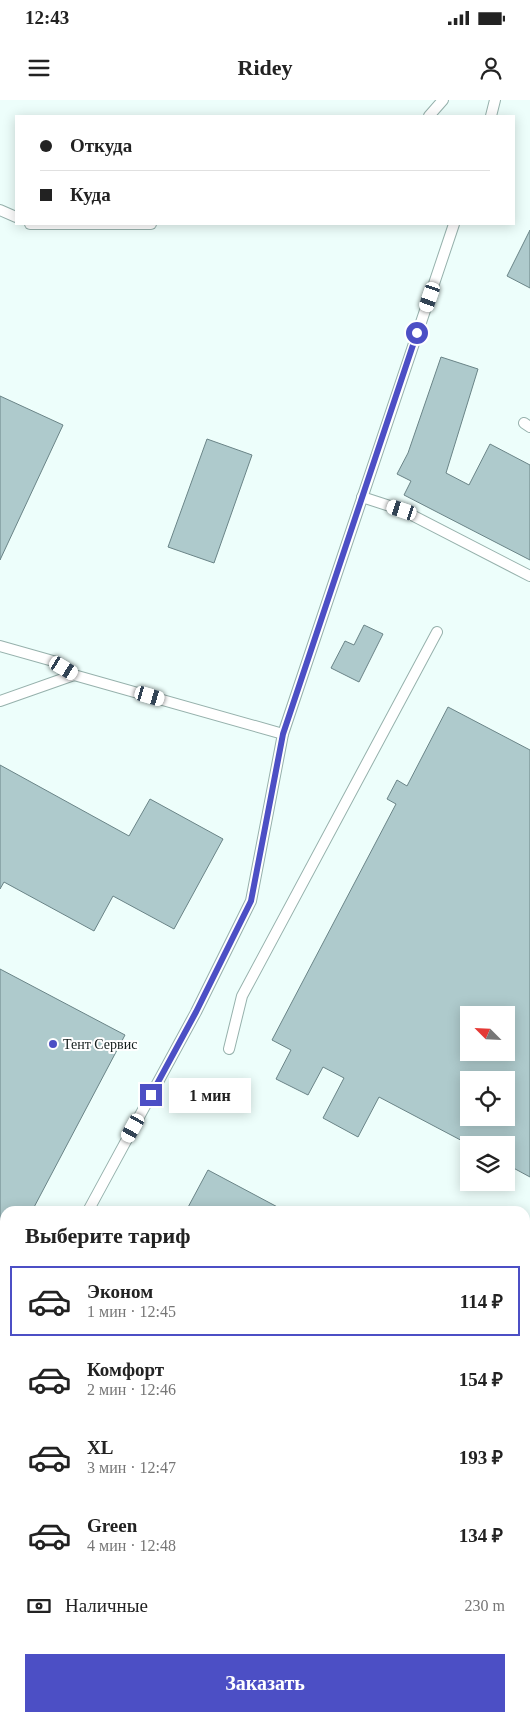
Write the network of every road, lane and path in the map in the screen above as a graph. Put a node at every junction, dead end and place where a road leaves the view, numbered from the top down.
1 (443, 100) edge
2 (495, 100) edge
3 (430, 115) edge
4 (491, 115) edge
5 (0, 210) edge
6 (15, 217) edge
7 (454, 225) edge
8 (362, 497) junction
9 (530, 576) edge
10 (437, 632) dead end
11 (0, 646) edge
12 (74, 675) junction
13 (0, 701) edge
14 (283, 734) junction
15 (230, 1050) dead end
16 (91, 1206) edge

1 - 3 lane
2 - 4 lane
5 - 6 lane
7 - 8 lane
8 - 9 lane
8 - 14 lane
10 - 15 lane
11 - 12 lane
12 - 13 lane
12 - 14 lane
14 - 16 lane

